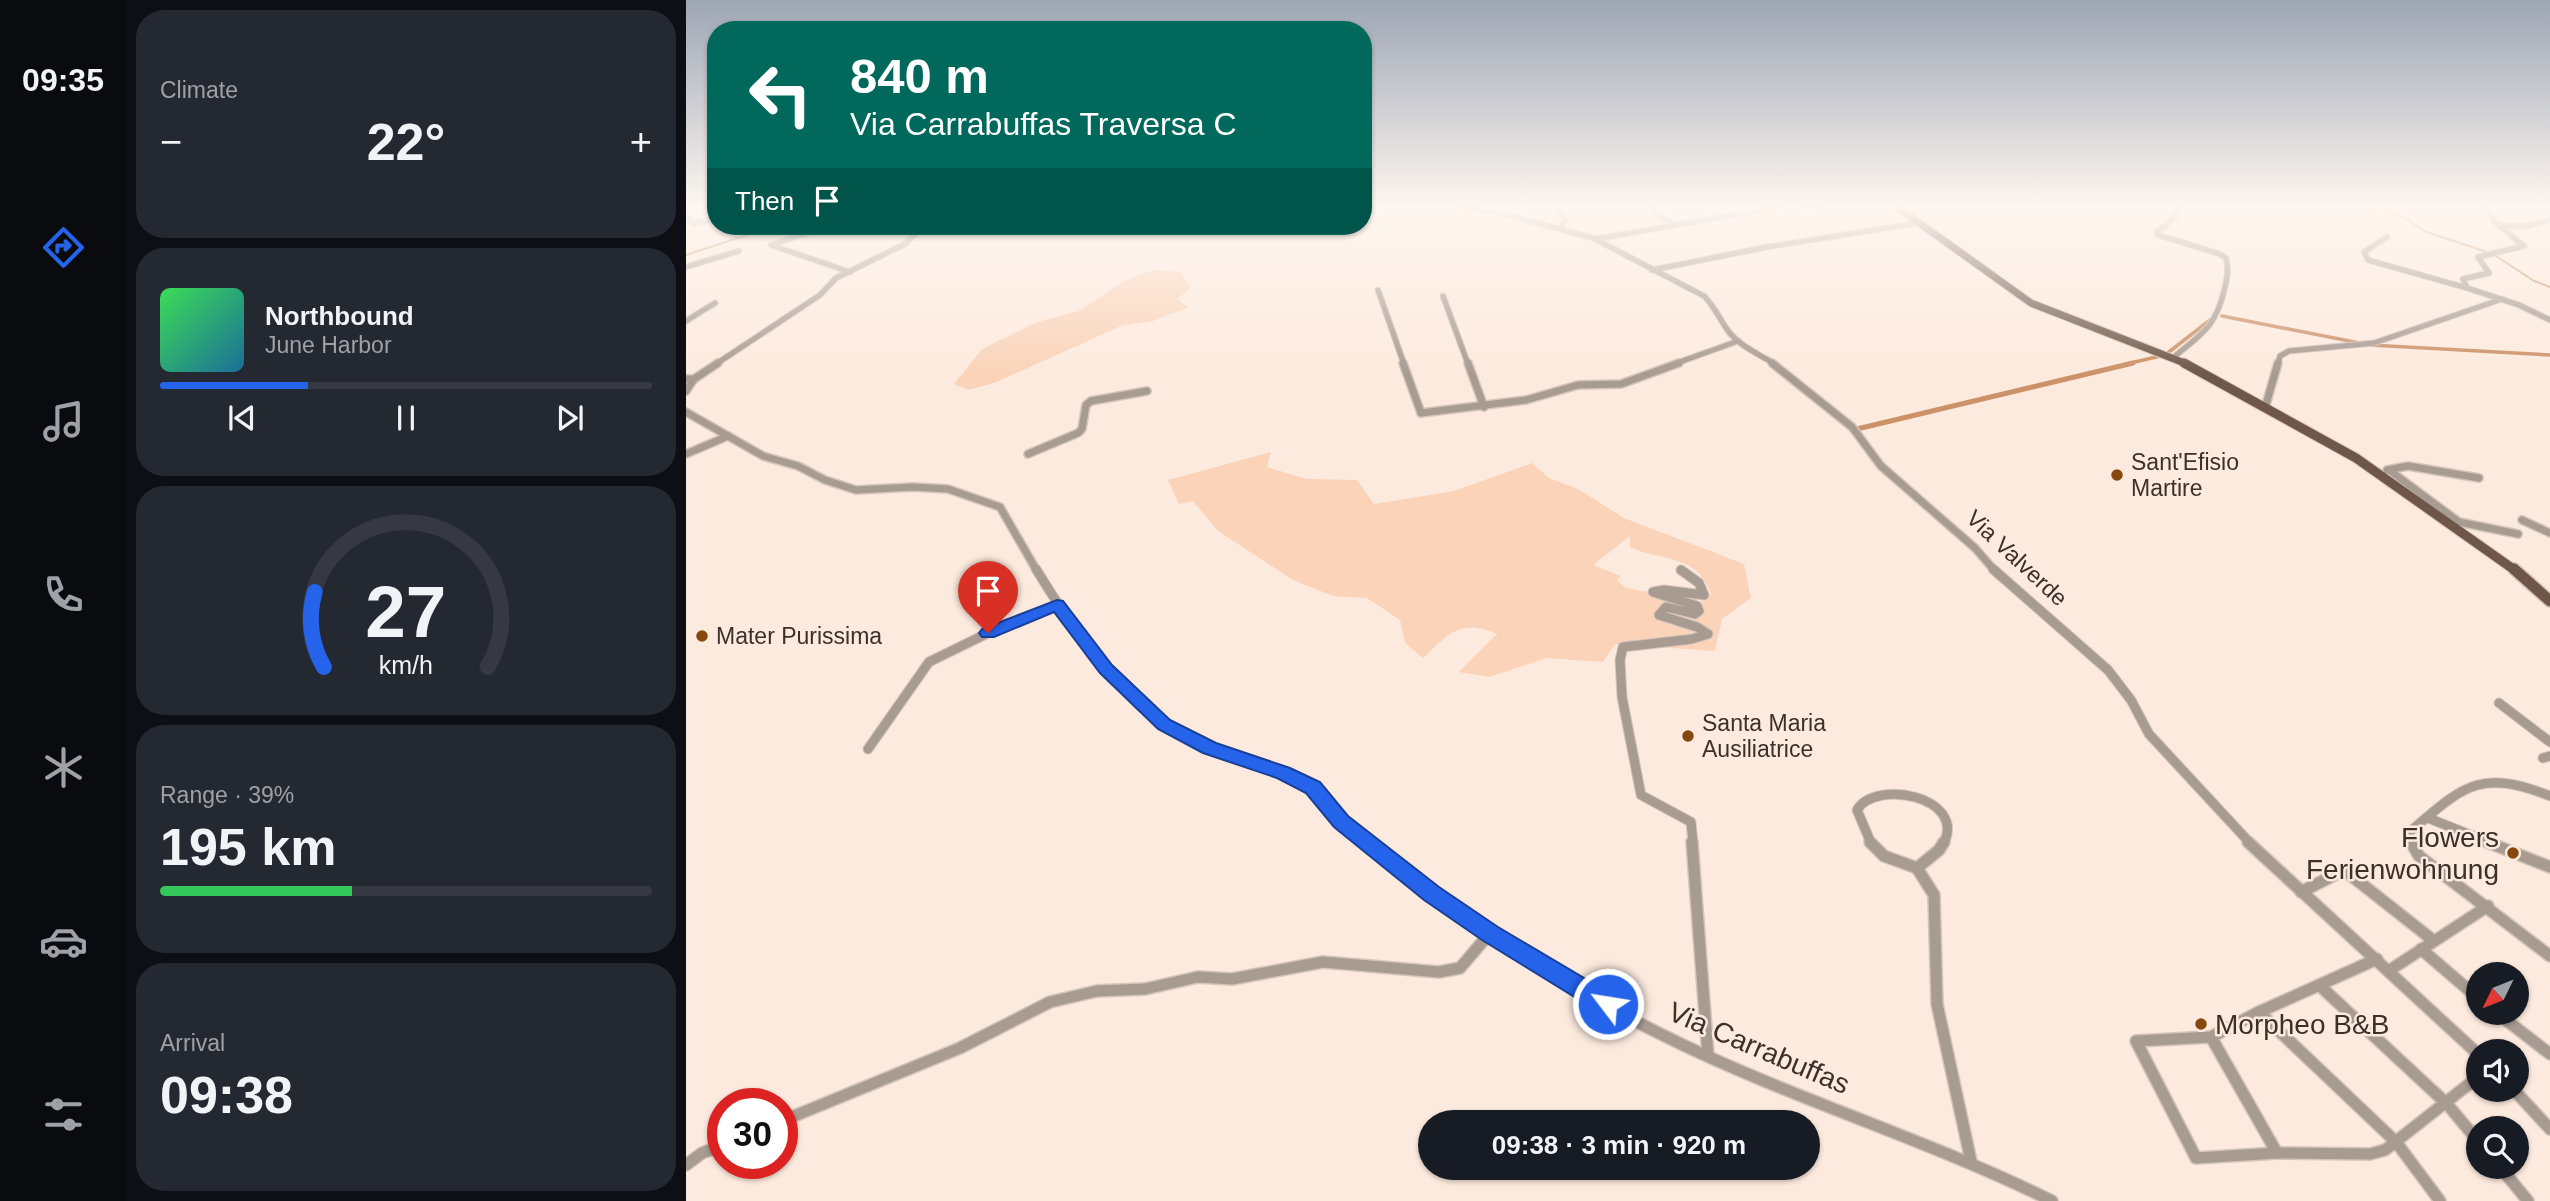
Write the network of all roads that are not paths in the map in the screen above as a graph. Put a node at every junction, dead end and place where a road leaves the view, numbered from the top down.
1 (824, 263) edge
2 (868, 263) edge
3 (1639, 263) edge
4 (1687, 263) edge
5 (1974, 263) edge
6 (2227, 263) edge
7 (2379, 263) edge
8 (2481, 263) edge
9 (1652, 270) junction
10 (850, 272) junction
11 (2467, 288) junction
12 (1378, 290) dead end
13 (1443, 296) dead end
14 (2502, 299) junction
15 (715, 303) dead end
16 (2550, 320) edge
17 (686, 321) edge
18 (1738, 341) junction
19 (2169, 355) junction
20 (690, 379) edge
21 (686, 391) edge
22 (1147, 391) dead end
23 (1484, 407) junction
24 (2265, 408) junction
25 (686, 412) edge
26 (730, 438) junction
27 (686, 454) edge
28 (1028, 454) dead end
29 (2389, 470) junction
30 (2376, 472) junction
31 (2479, 478) dead end
32 (2522, 520) dead end
33 (2457, 525) junction
34 (2550, 533) edge
35 (2518, 534) dead end
36 (1681, 570) dead end
37 (2544, 590) edge
38 (2550, 601) edge
39 (1057, 605) junction
40 (2499, 703) dead end
41 (2550, 742) edge
42 (868, 749) dead end
43 (2550, 796) edge
44 (2428, 818) junction
45 (2550, 867) edge
46 (1917, 868) junction
47 (2301, 892) junction
48 (2488, 906) junction
49 (1490, 933) junction
50 (2434, 941) junction
51 (2421, 949) junction
52 (2550, 956) edge
53 (2377, 959) junction
54 (2390, 970) junction
55 (2319, 985) junction
56 (2466, 988) edge
57 (2259, 1012) junction
58 (2513, 1026) edge
59 (2211, 1037) junction
60 (2466, 1043) edge
61 (1708, 1055) junction
62 (2550, 1055) edge
63 (2466, 1087) edge
64 (2525, 1102) edge
65 (2446, 1104) junction
66 (798, 1114) edge
67 (2466, 1127) edge
68 (2550, 1129) edge
69 (2396, 1142) junction
70 (707, 1151) edge
71 (2277, 1153) junction
72 (1971, 1161) junction
73 (686, 1165) edge
74 (2510, 1179) edge
75 (2052, 1201) edge
76 (2440, 1201) edge
77 (2528, 1201) edge

1 - 10 street
2 - 10 street
3 - 9 street, Via Valverde
4 - 9 street
5 - 19 main road
6 - 19 street
7 - 11 street
8 - 11 street
9 - 18 street, Via Valverde
10 - 20 street
11 - 14 street
12 - 23 street
13 - 23 street
14 - 16 street
14 - 24 street
15 - 17 street
18 - 23 street
18 - 47 street, Via Valverde
19 - 24 main road
20 - 21 street
22 - 28 street
24 - 30 main road
25 - 26 street, Via Carrabuffas
26 - 27 street
26 - 39 street, Via Carrabuffas
29 - 30 street
29 - 31 street
29 - 33 street
30 - 33 main road
32 - 34 street
33 - 35 street
33 - 37 main road
36 - 61 street
37 - 38 main road
39 - 42 street
39 - 49 street, Via Carrabuffas
40 - 41 street
43 - 44 street
44 - 45 street
44 - 48 street
46 - 46 street
46 - 72 street
47 - 50 street
47 - 53 street, Via Valverde
48 - 50 street
48 - 52 street
49 - 61 street, Via Carrabuffas
49 - 66 street
50 - 51 street
51 - 54 street
51 - 56 street
53 - 54 street, Via Valverde
53 - 55 street
54 - 60 street, Via Valverde
55 - 57 street
55 - 65 street
57 - 59 street
57 - 69 street
58 - 62 street
59 - 71 street
59 - 71 street
61 - 72 street, Via Carrabuffas
63 - 65 street
64 - 68 street
65 - 67 street
65 - 69 street
69 - 71 street
69 - 76 street
70 - 73 street
72 - 75 street, Via Carrabuffas
74 - 77 street

